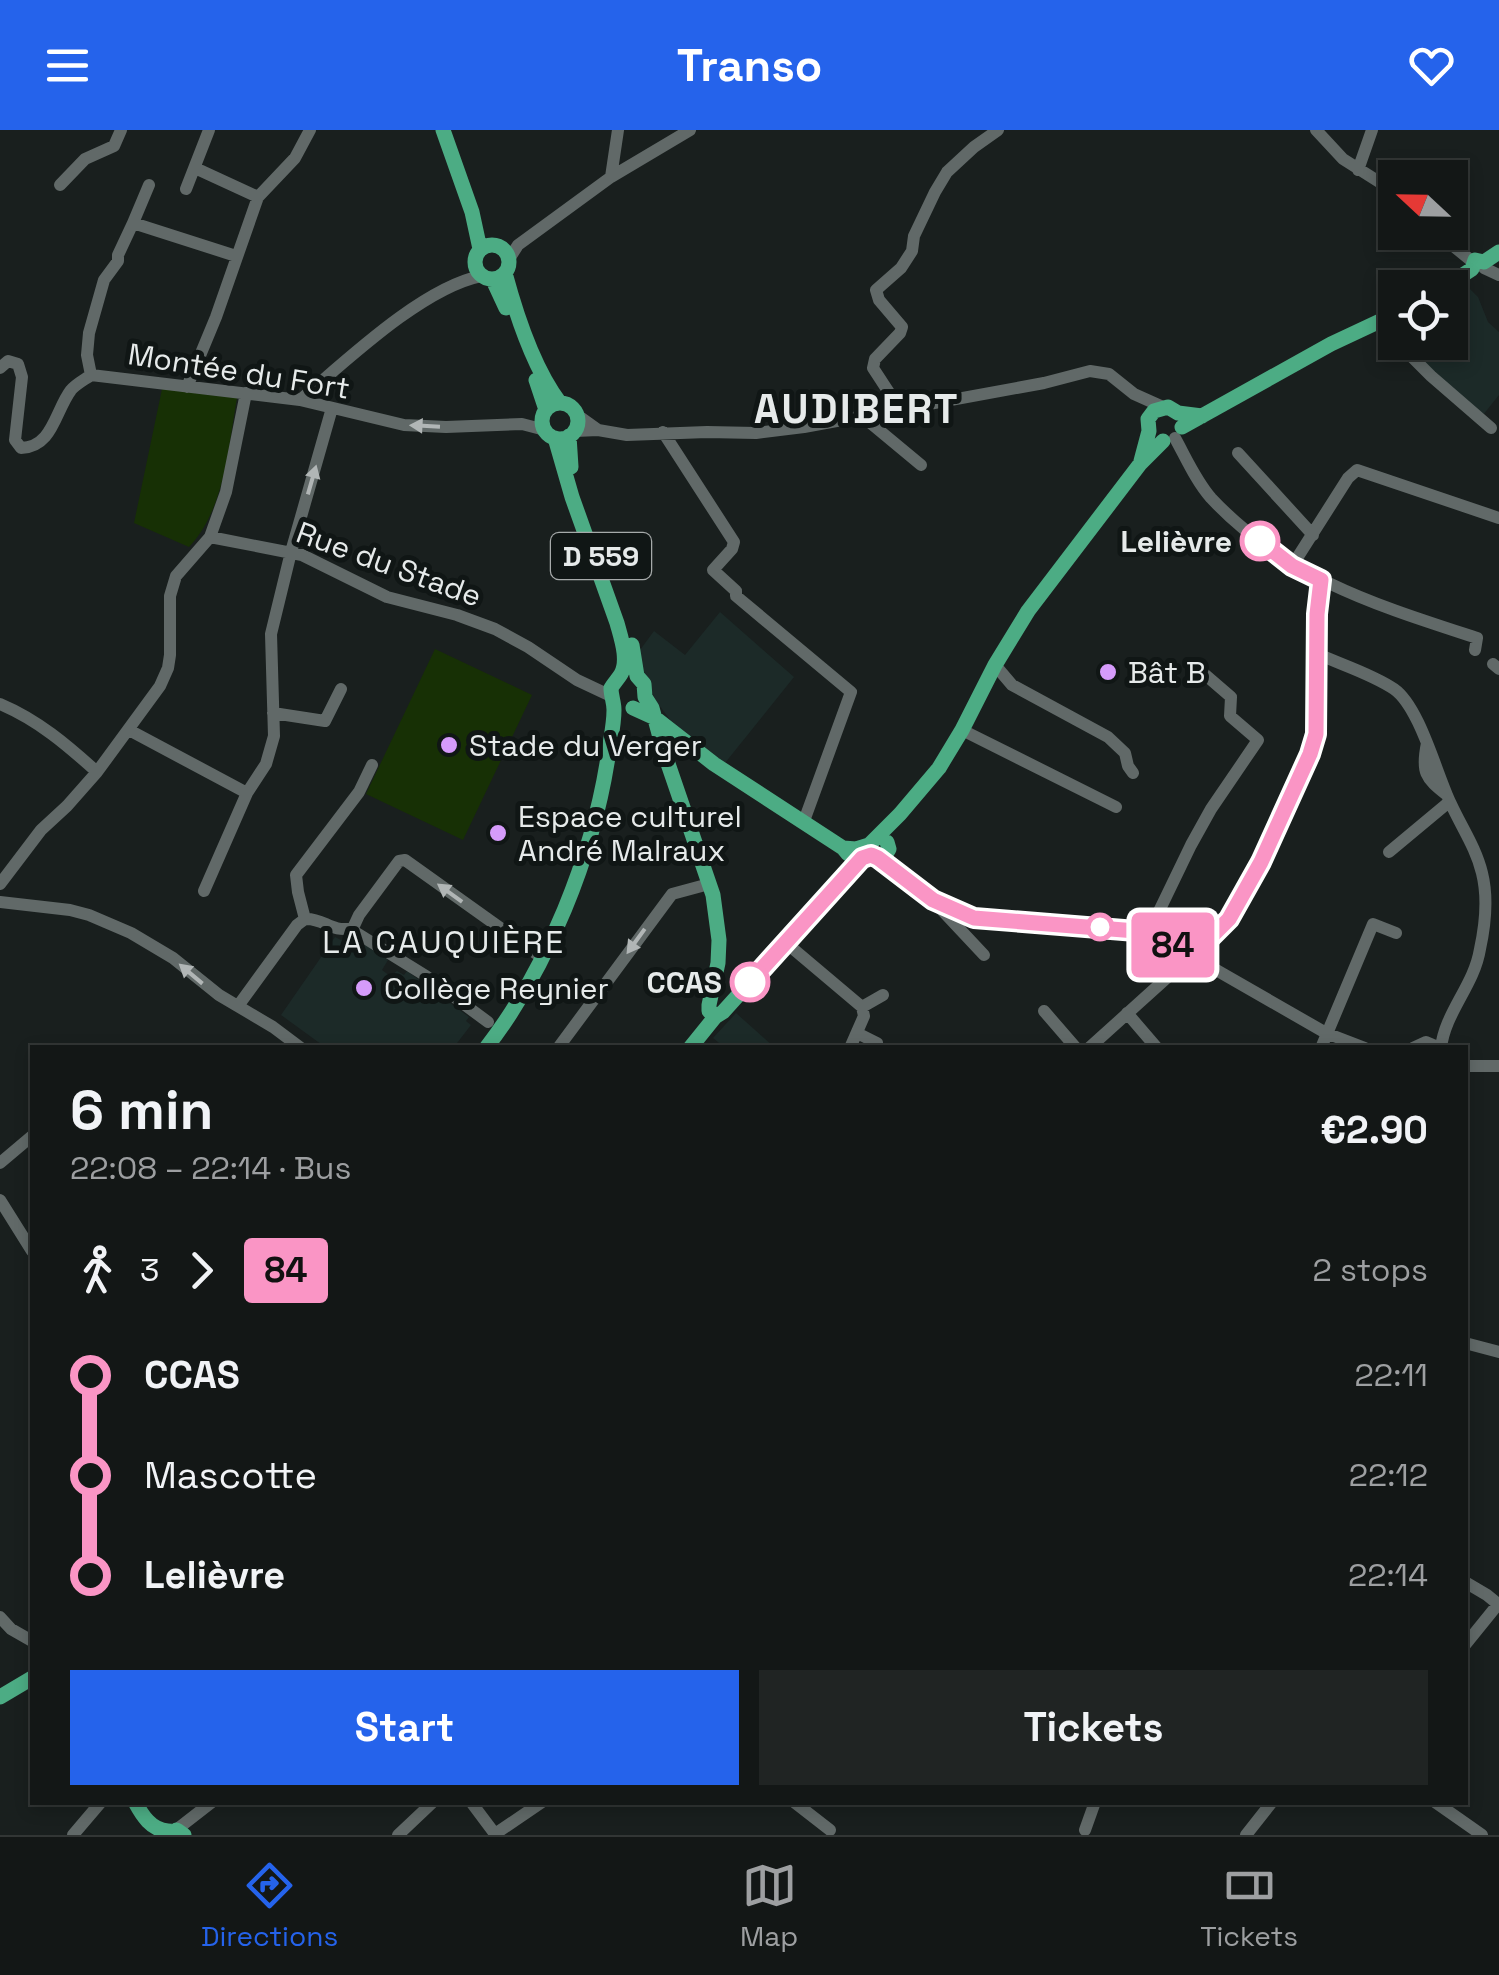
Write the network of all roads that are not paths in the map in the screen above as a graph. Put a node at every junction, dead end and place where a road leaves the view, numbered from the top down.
1 (122, 130) edge
2 (209, 130) edge
3 (310, 130) edge
4 (443, 130) edge
5 (451, 130) edge
6 (618, 130) edge
7 (690, 130) edge
8 (998, 130) edge
9 (1316, 130) edge
10 (1372, 130) edge
11 (195, 168) junction
12 (1358, 170) junction
13 (611, 176) junction
14 (1378, 182) edge
15 (60, 184) dead end
16 (148, 186) dead end
17 (186, 189) dead end
18 (258, 197) junction
19 (133, 222) junction
20 (1460, 250) edge
21 (1499, 252) edge
22 (236, 256) junction
23 (495, 260) junction
24 (1482, 267) edge
25 (1378, 322) edge
26 (1374, 324) junction
27 (1378, 324) edge
28 (1415, 360) edge
29 (0, 368) edge
30 (90, 376) junction
31 (187, 387) junction
32 (246, 394) junction
33 (1134, 394) junction
34 (300, 400) junction
35 (332, 408) junction
36 (896, 410) junction
37 (862, 416) junction
38 (552, 423) junction
39 (1149, 425) junction
40 (1172, 425) junction
41 (1491, 428) dead end
42 (663, 432) junction
43 (1238, 453) dead end
44 (1140, 464) junction
45 (922, 465) dead end
46 (1499, 518) edge
47 (1314, 535) junction
48 (210, 537) junction
49 (291, 552) junction
50 (1292, 566) junction
51 (1321, 580) junction
52 (1475, 650) dead end
53 (1318, 654) junction
54 (994, 666) junction
55 (1202, 672) dead end
56 (985, 683) junction
57 (1012, 685) junction
58 (341, 689) dead end
59 (622, 693) junction
60 (0, 704) edge
61 (273, 713) junction
62 (655, 718) junction
63 (129, 730) junction
64 (962, 730) junction
65 (372, 765) dead end
66 (96, 772) junction
67 (1133, 772) dead end
68 (247, 793) junction
69 (1448, 798) junction
70 (1116, 807) dead end
71 (804, 822) junction
72 (876, 849) junction
73 (1390, 852) dead end
74 (0, 884) edge
75 (709, 884) junction
76 (204, 891) dead end
77 (933, 900) junction
78 (0, 902) edge
79 (306, 920) junction
80 (353, 928) junction
81 (1396, 933) dead end
82 (1148, 934) junction
83 (785, 942) junction
84 (535, 953) junction
85 (984, 956) dead end
86 (1193, 956) junction
87 (883, 995) dead end
88 (238, 1006) junction
89 (862, 1007) junction
90 (1044, 1011) dead end
91 (1128, 1013) junction
92 (714, 1017) junction
93 (488, 1022) dead end
94 (858, 1033) junction
95 (1326, 1033) junction
96 (296, 1045) edge
97 (488, 1045) edge
98 (499, 1045) edge
99 (560, 1045) edge
100 (692, 1045) edge
101 (852, 1045) edge
102 (877, 1045) edge
103 (1073, 1045) edge
104 (1092, 1045) edge
105 (1155, 1045) edge
106 (1322, 1045) edge
107 (1357, 1045) edge
108 (1431, 1045) edge
109 (1468, 1066) edge
110 (1499, 1066) edge
111 (30, 1138) edge
112 (0, 1163) edge
113 (0, 1200) edge
114 (12, 1218) junction
115 (0, 1227) edge
116 (30, 1248) edge
117 (1468, 1344) edge
118 (1499, 1352) edge
119 (1468, 1584) edge
120 (1499, 1604) edge
121 (0, 1617) edge
122 (30, 1641) edge
123 (1468, 1641) edge
124 (30, 1679) edge
125 (30, 1692) edge
126 (0, 1700) edge
127 (98, 1805) edge
128 (126, 1805) edge
129 (136, 1805) edge
130 (208, 1805) edge
131 (430, 1805) edge
132 (473, 1805) edge
133 (538, 1805) edge
134 (798, 1805) edge
135 (1089, 1805) edge
136 (1270, 1805) edge
137 (1439, 1805) edge
138 (830, 1830) dead end
139 (175, 1832) edge
140 (1084, 1833) edge
141 (72, 1835) edge
142 (398, 1835) edge
143 (1246, 1835) edge
144 (1482, 1835) edge

1 - 15 street
2 - 11 street
3 - 18 street
4 - 23 main road
5 - 23 main road, D 559
6 - 13 street
7 - 13 street
8 - 36 street
9 - 12 street
10 - 12 street
11 - 17 street
11 - 18 street
12 - 14 street
13 - 23 street
16 - 19 street
18 - 22 street
19 - 22 street
19 - 30 street
20 - 24 street
21 - 24 main road
22 - 31 street
23 - 34 street
23 - 38 main road, D 559
25 - 26 main road
26 - 27 main road
26 - 40 main road
28 - 41 street
29 - 30 street, Montée du Fort
30 - 31 street, Montée du Fort
31 - 32 street, Montée du Fort
32 - 34 street, Montée du Fort
32 - 48 street
33 - 36 street, Montée du Fort
33 - 39 street
33 - 40 street, Montée du Fort
34 - 35 street, Montée du Fort
38 -> 35 street, Montée du Fort
49 -> 35 street
36 - 37 street, Montée du Fort
37 - 42 street, Montée du Fort
37 - 45 street
38 - 42 street, Montée du Fort
38 - 59 main road, D 559
39 - 40 main road
39 - 40 main road
39 - 44 main road
40 - 44 main road
40 - 50 street
42 - 71 street
43 - 47 street
44 - 54 main road
46 - 47 street
47 - 50 street
48 - 49 street, Rue du Stade
48 - 63 street
49 - 59 street, Rue du Stade
49 - 61 street
50 - 51 street
51 - 52 street
51 - 53 street
53 - 69 street
53 - 86 street
54 - 56 main road
54 - 57 street
55 - 82 street
56 - 57 street
56 - 64 main road
57 - 67 street
58 - 61 street
59 - 62 main road
59 - 84 main road, D 559
59 - 98 main road, D 559
60 - 66 street
61 - 68 street
62 - 71 main road
62 - 75 main road
63 - 66 street
63 - 68 street
64 - 70 street
64 - 72 main road
65 - 79 street
66 - 74 street
68 - 76 street
69 - 73 street
69 - 108 street
71 - 72 main road
72 - 77 street
72 - 83 main road
75 - 92 main road
75 -> 99 street
77 - 82 street
77 - 85 street
88 -> 78 street
79 - 80 street
79 - 88 street
84 -> 80 street
80 - 93 street
81 - 95 street
82 - 86 street
83 - 89 street
83 - 92 main road
84 - 97 main road, D 559
86 - 91 street
86 - 95 street
87 - 89 street
88 - 96 street
89 - 94 street
90 - 103 street
91 - 104 street
91 - 105 street
92 - 100 main road
94 - 101 street
94 - 102 street
95 - 106 street
95 - 107 street
109 - 110 street
111 - 112 street
113 - 114 street
114 - 115 street
114 - 116 street
117 - 118 street
119 - 120 street
120 - 123 street
121 - 122 street
124 - 126 main road
125 - 126 main road
127 - 141 street
128 - 139 main road
129 - 139 main road
130 - 139 street
131 - 142 street
132 - 133 street
134 - 138 street
135 - 140 street
136 - 143 street
137 - 144 street

